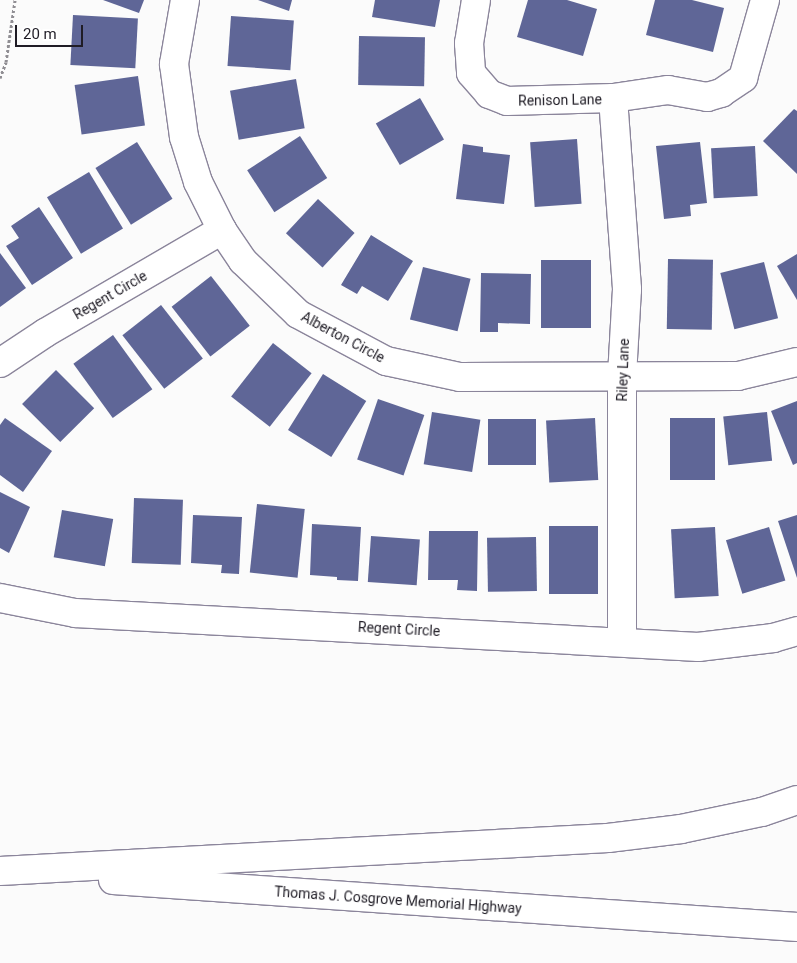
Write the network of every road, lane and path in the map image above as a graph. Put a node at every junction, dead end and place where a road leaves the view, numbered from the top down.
1 (16, 0) edge
2 (185, 0) edge
3 (476, 0) edge
4 (765, 0) edge
5 (0, 78) edge
6 (613, 98) junction
7 (222, 230) junction
8 (797, 362) edge
9 (0, 363) edge
10 (622, 377) junction
11 (0, 598) edge
12 (797, 631) edge
13 (622, 641) junction
14 (797, 800) edge
15 (0, 872) edge
16 (797, 927) edge

1 - 5 path
2 - 7 main road, Alberton Circle
3 - 6 main road, Renison Lane
4 - 6 main road, Renison Lane
6 - 10 main road, Riley Lane
7 - 9 main road, Regent Circle
7 - 10 main road, Alberton Circle
8 - 10 main road, Alberton Circle
10 - 13 main road, Riley Lane
11 - 13 main road, Regent Circle
12 - 13 main road, Regent Circle
14 - 15 main road
15 - 16 main road, Thomas J. Cosgrove Memorial Highway

